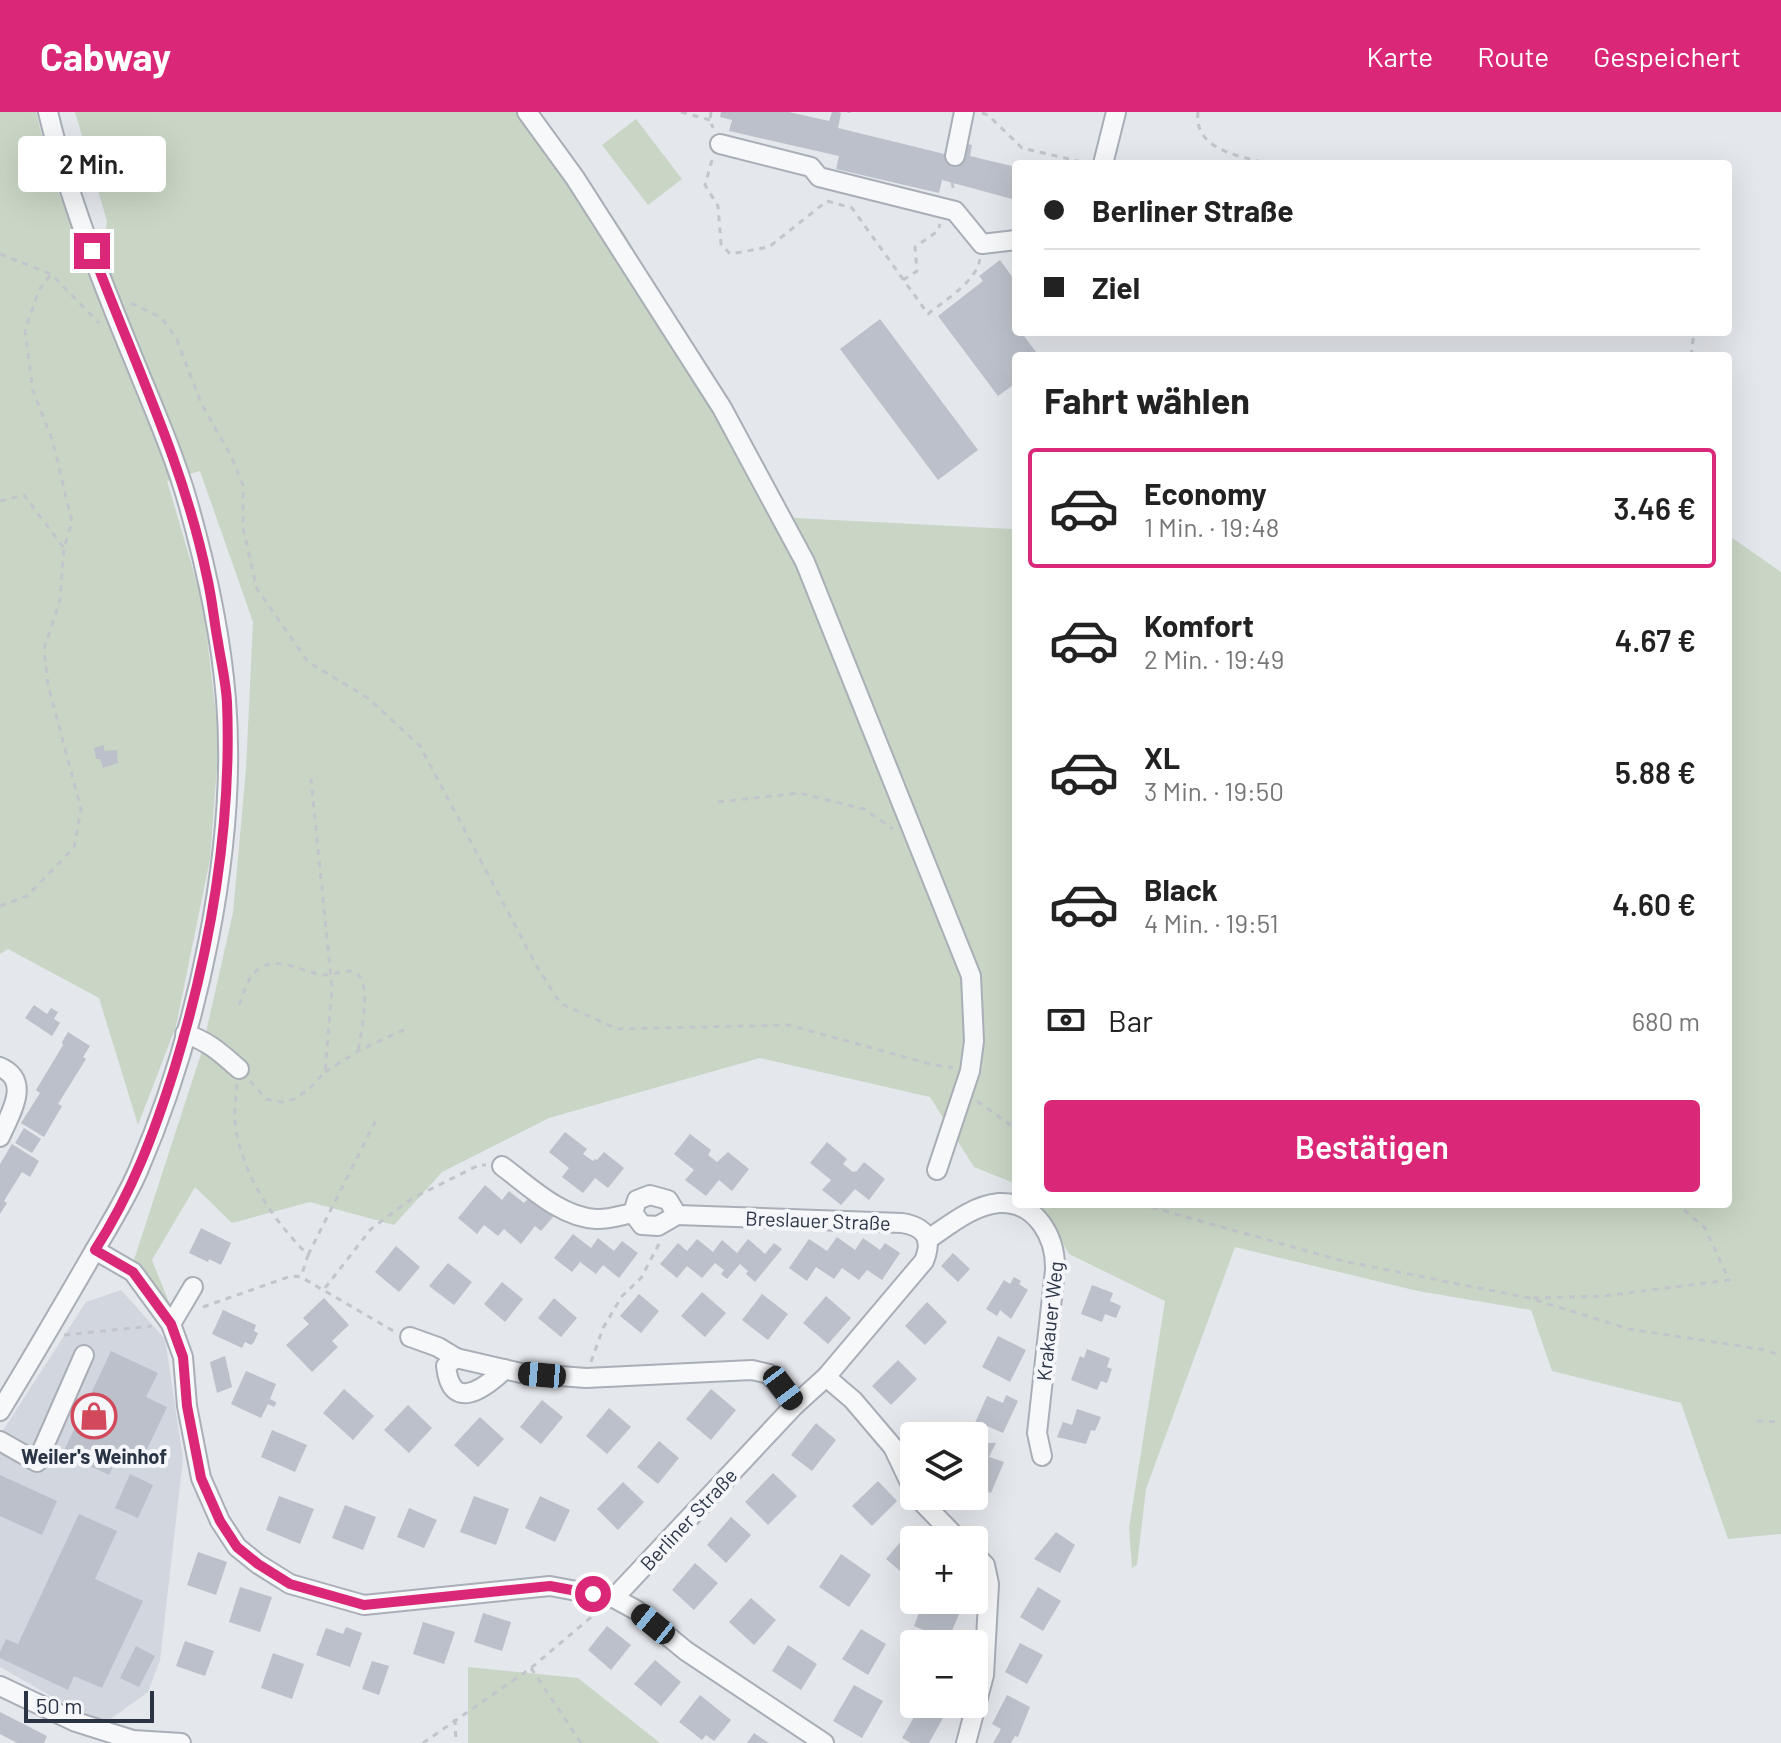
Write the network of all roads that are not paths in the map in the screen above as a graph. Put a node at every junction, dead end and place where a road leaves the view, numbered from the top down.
1 (48, 112) edge
2 (527, 112) edge
3 (964, 112) edge
4 (1116, 112) edge
5 (720, 144) road end
6 (955, 156) dead end
7 (1104, 160) edge
8 (1012, 240) edge
9 (185, 1034) junction
10 (0, 1067) edge
11 (239, 1069) road end
12 (0, 1137) edge
13 (502, 1166) road end
14 (937, 1170) dead end
15 (1012, 1205) edge
16 (1021, 1208) edge
17 (927, 1240) junction
18 (95, 1250) junction
19 (193, 1287) dead end
20 (171, 1324) junction
21 (410, 1337) road end
22 (84, 1355) dead end
23 (456, 1358) junction
24 (505, 1369) junction
25 (826, 1377) junction
26 (795, 1405) junction
27 (0, 1411) edge
28 (0, 1441) edge
29 (1042, 1456) dead end
30 (900, 1462) edge
31 (930, 1510) edge
32 (946, 1526) edge
33 (988, 1579) edge
34 (614, 1598) junction
35 (988, 1602) edge
36 (987, 1614) edge
37 (0, 1686) edge
38 (172, 1742) edge
39 (824, 1743) edge
40 (966, 1743) edge

1 - 9 street
2 - 14 street
3 - 6 street
4 - 7 street
5 - 8 street
9 - 11 street
9 - 18 street
10 - 12 street
13 - 17 street, Breslauer Straße
15 - 17 street, Krakauer Weg
16 - 29 street, Krakauer Weg
17 - 25 street
18 - 20 street
18 - 27 street
19 - 20 street
20 - 34 street
21 - 23 street
22 - 28 street
23 - 24 street
23 - 24 street
24 - 26 street
25 - 26 street
25 - 30 street
26 - 34 street, Berliner Straße
31 - 32 street
33 - 35 street
34 - 39 street
36 - 40 street
37 - 38 street

